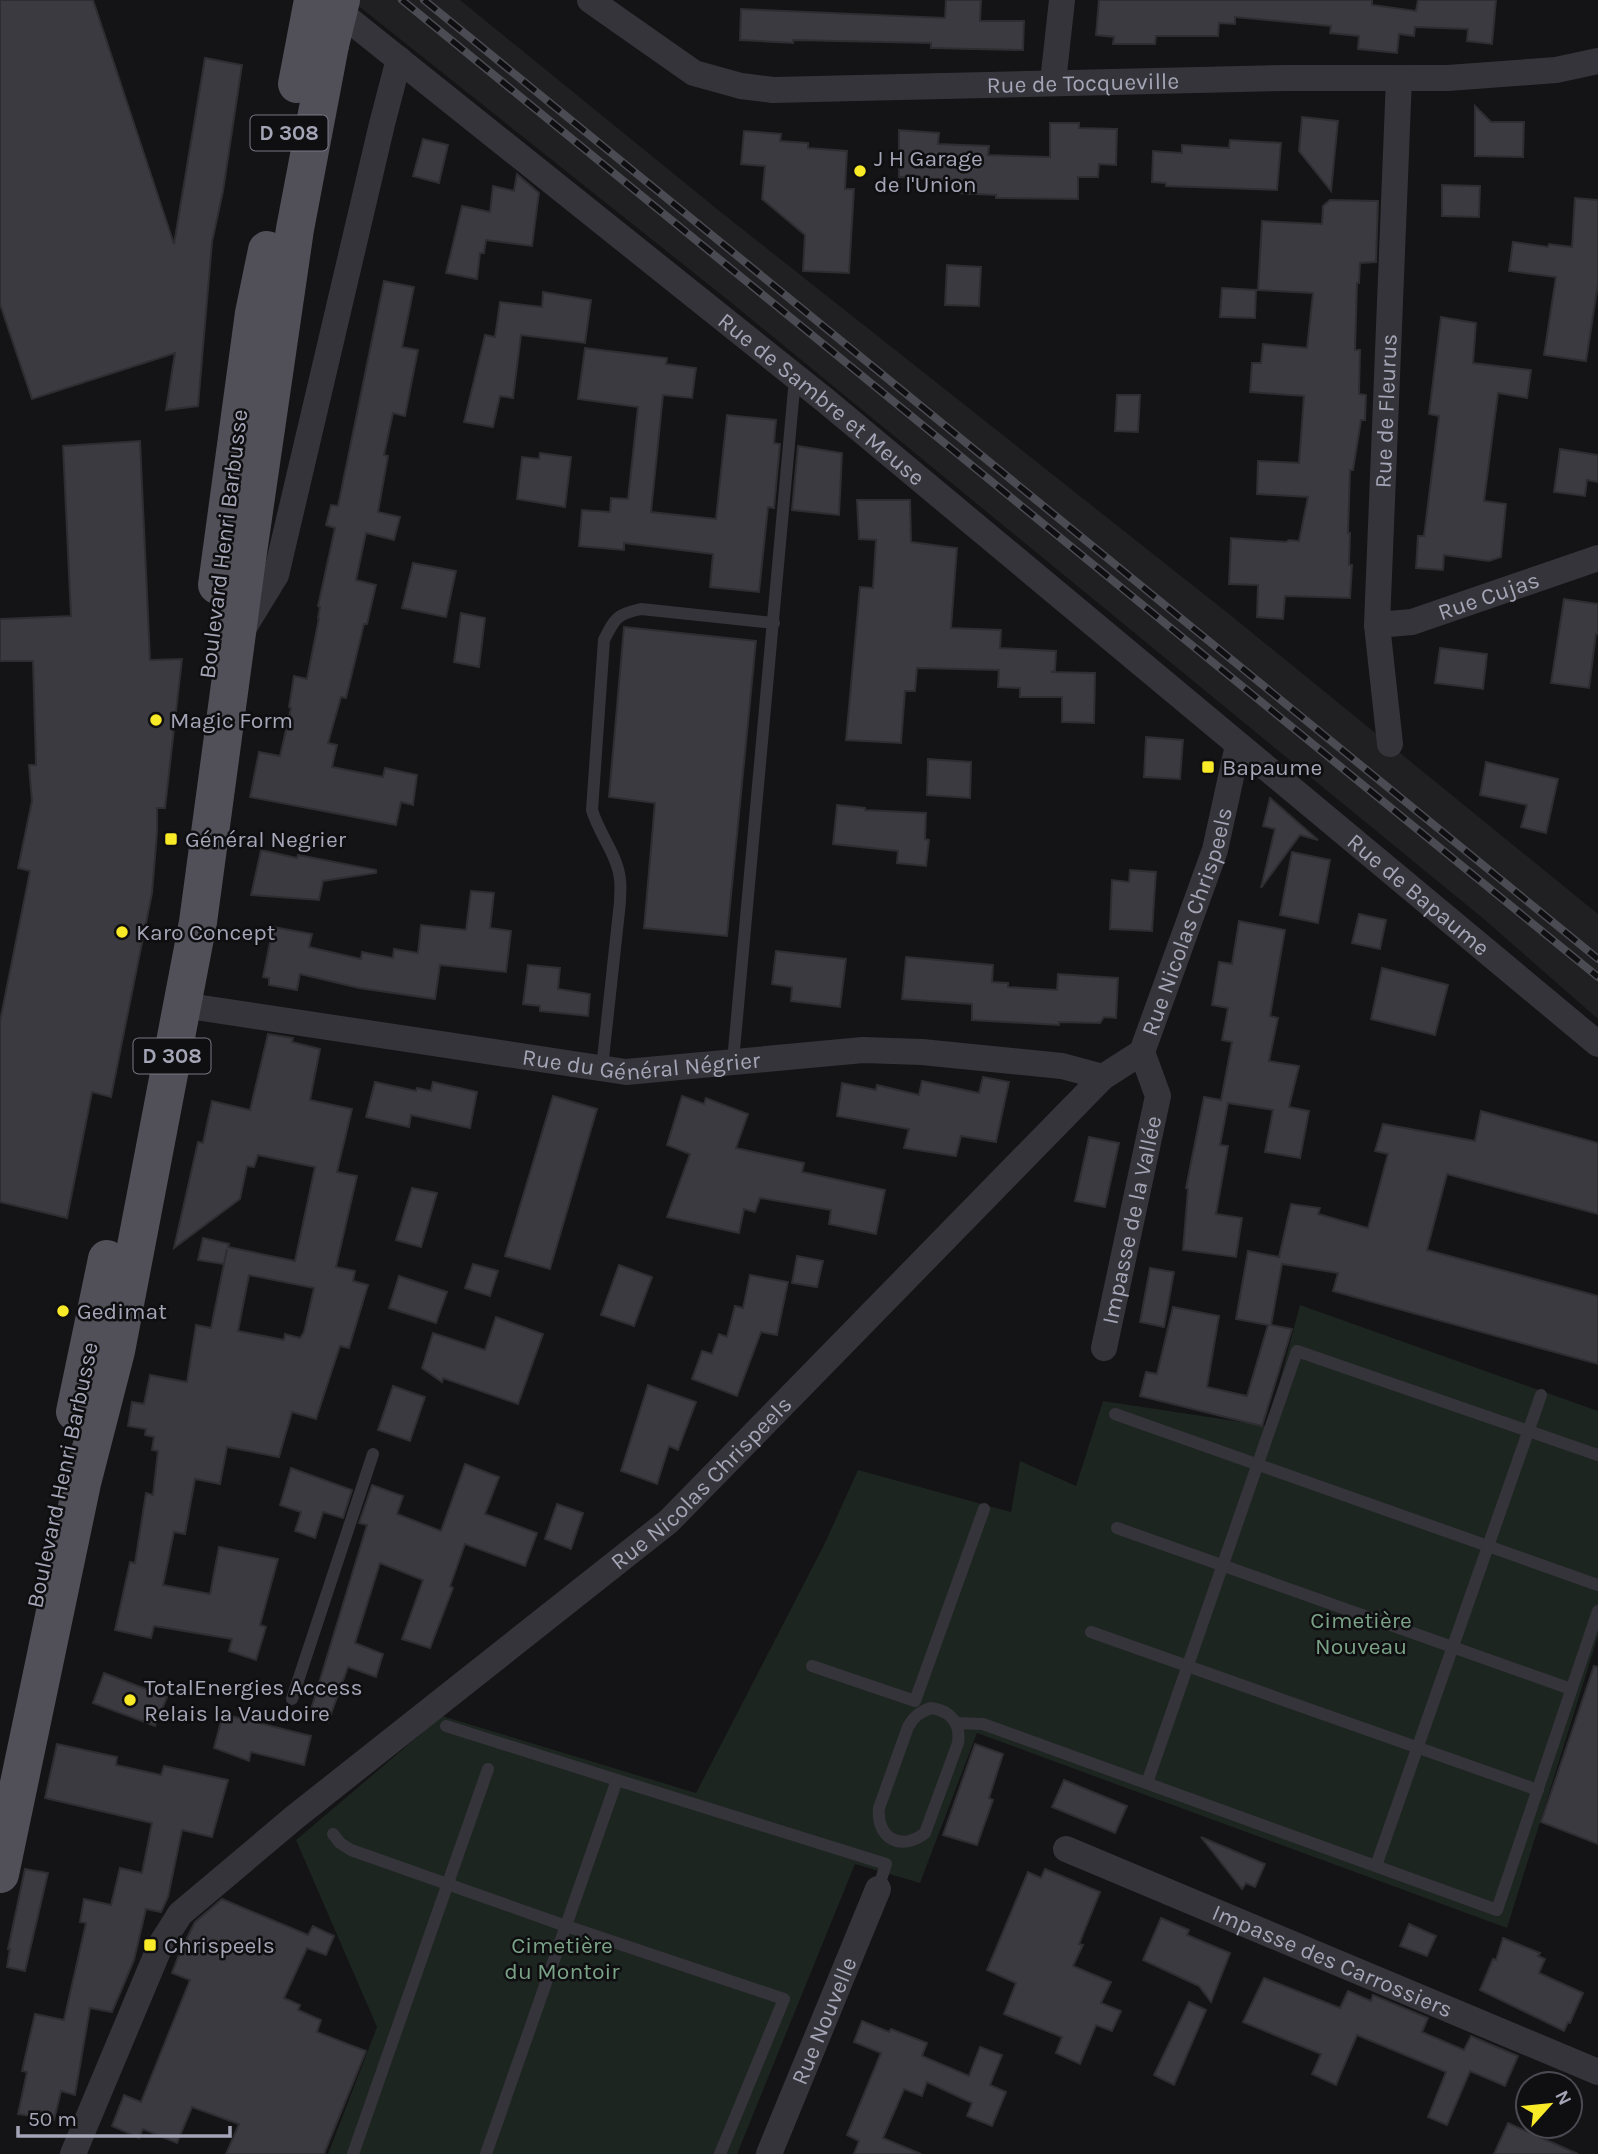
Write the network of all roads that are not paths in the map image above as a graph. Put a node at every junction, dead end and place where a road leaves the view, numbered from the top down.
1 (313, 0) edge
2 (324, 0) edge
3 (341, 0) edge
4 (590, 0) edge
5 (1062, 0) edge
6 (318, 43) junction
7 (1597, 59) edge
8 (399, 60) junction
9 (1399, 78) junction
10 (1053, 82) junction
11 (795, 376) junction
12 (1598, 558) edge
13 (774, 623) junction
14 (1377, 625) junction
15 (236, 640) junction
16 (1390, 744) dead end
17 (1238, 745) junction
18 (182, 1005) junction
19 (1598, 1044) edge
20 (1142, 1052) junction
21 (733, 1061) junction
22 (602, 1068) junction
23 (1103, 1077) junction
24 (1104, 1348) dead end
25 (1541, 1395) dead end
26 (1115, 1413) dead end
27 (1528, 1431) junction
28 (373, 1454) dead end
29 (1598, 1455) edge
30 (1258, 1464) junction
31 (984, 1509) dead end
32 (1117, 1528) dead end
33 (1488, 1546) junction
34 (1223, 1565) junction
35 (1598, 1585) edge
36 (1598, 1611) edge
37 (1091, 1632) dead end
38 (1453, 1647) junction
39 (812, 1665) dead end
40 (1188, 1666) junction
41 (1572, 1689) junction
42 (292, 1699) dead end
43 (918, 1706) junction
44 (957, 1723) junction
45 (446, 1726) dead end
46 (1418, 1747) junction
47 (0, 1769) edge
48 (488, 1769) dead end
49 (617, 1780) junction
50 (1147, 1783) junction
51 (1538, 1790) junction
52 (333, 1834) dead end
53 (896, 1841) junction
54 (1066, 1849) dead end
55 (1376, 1866) junction
56 (0, 1874) edge
57 (882, 1877) junction
58 (448, 1884) junction
59 (566, 1926) junction
60 (1598, 2072) edge
61 (73, 2154) edge
62 (353, 2154) edge
63 (486, 2154) edge
64 (720, 2154) edge
65 (769, 2154) edge

1 - 6 main road, Boulevard Henri Barbusse / D 308
2 - 8 street, Rue de Sambre et Meuse
3 - 6 main road, Boulevard Henri Barbusse / D 308, bridge
4 - 10 street, Rue de Tocqueville
5 - 10 street
6 - 15 main road, Boulevard Henri Barbusse / D 308
6 - 47 main road, Boulevard Henri Barbusse / D 308
7 - 9 street, Rue de Tocqueville
8 - 11 street, Rue de Sambre et Meuse
8 - 15 street, Boulevard Henri Barbusse
9 - 10 street, Rue de Tocqueville
9 - 14 street, Rue de Fleurus
11 - 13 lane
11 - 17 street, Rue de Sambre et Meuse
12 - 14 street, Rue Cujas
13 - 21 lane
13 - 22 lane
14 - 16 street, Rue de Fleurus
15 - 18 main road, Boulevard Henri Barbusse / D 308
17 - 19 street, Rue de Bapaume
17 - 20 street, Rue Nicolas Chrispeels
18 - 22 street, Rue du Général Négrier
18 - 56 main road, Boulevard Henri Barbusse / D 308
20 - 23 street, Rue Nicolas Chrispeels
20 - 24 street, Impasse de la Vallée
21 - 22 street, Rue du Général Négrier
21 - 23 street, Rue du Général Négrier
23 - 61 street, Rue Nicolas Chrispeels
25 - 27 lane
26 - 30 lane
27 - 29 lane
27 - 30 lane
27 - 33 lane
28 - 42 lane
30 - 33 lane
30 - 34 lane
31 - 43 lane
32 - 34 lane
33 - 35 lane
33 - 38 lane
34 - 38 lane
34 - 40 lane
36 - 41 lane
37 - 40 lane
38 - 41 lane
38 - 46 lane
39 - 43 lane
40 - 46 lane
40 - 50 lane
41 - 51 lane
43 - 44 lane
43 - 53 lane
44 - 50 lane
44 - 53 lane
45 - 49 lane
46 - 51 lane
46 - 55 lane
48 - 58 lane
49 - 57 lane
49 - 59 lane
50 - 55 lane
51 - 55 lane
52 - 58 lane
53 - 57 lane
54 - 60 street, Impasse des Carrossiers
57 - 65 street, Rue Nouvelle
58 - 59 lane
58 - 62 lane
59 - 63 lane
59 - 64 lane

